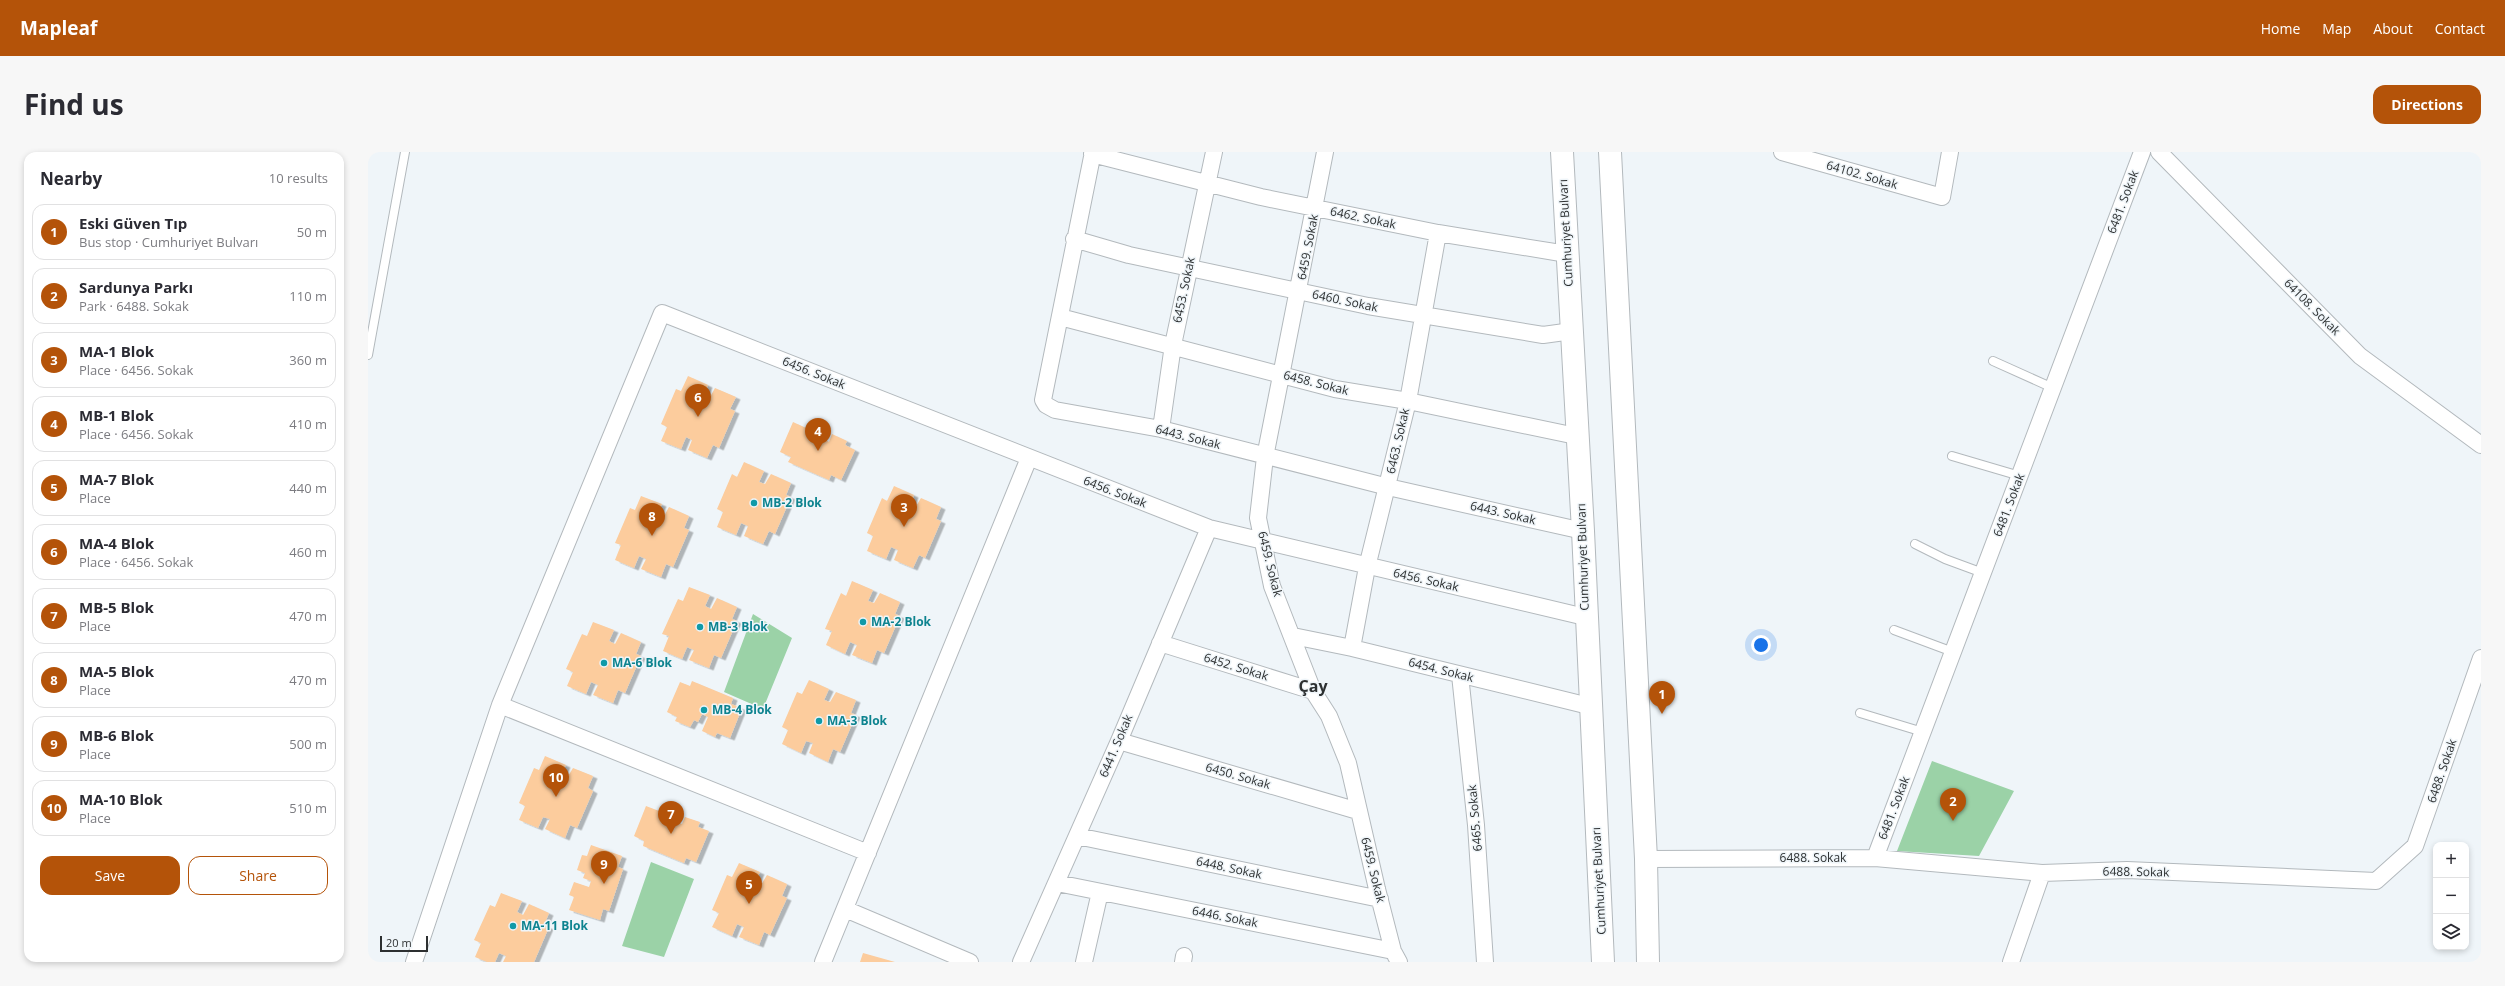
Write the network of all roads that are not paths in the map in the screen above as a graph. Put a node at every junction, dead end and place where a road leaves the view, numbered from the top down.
1 (405, 152) edge
2 (1214, 152) edge
3 (1325, 152) edge
4 (1562, 152) edge
5 (1610, 152) edge
6 (1782, 152) edge
7 (1950, 152) edge
8 (2142, 152) edge
9 (2159, 152) edge
10 (1092, 153) edge
11 (1207, 183) junction
12 (1316, 208) junction
13 (1438, 233) junction
14 (1074, 239) junction
15 (1567, 254) junction
16 (1189, 267) junction
17 (1299, 291) junction
18 (1424, 316) junction
19 (1060, 317) junction
20 (1572, 330) junction
21 (1173, 345) junction
22 (368, 355) edge
23 (1993, 361) dead end
24 (1281, 374) junction
25 (2053, 388) junction
26 (1408, 401) junction
27 (1161, 429) junction
28 (1576, 436) junction
29 (2481, 446) edge
30 (1952, 456) dead end
31 (1265, 457) junction
32 (1029, 458) junction
33 (2020, 476) junction
34 (1388, 486) junction
35 (1209, 528) junction
36 (1583, 531) junction
37 (1264, 540) junction
38 (1915, 544) dead end
39 (1367, 567) junction
40 (1983, 573) junction
41 (1585, 617) junction
42 (1894, 630) dead end
43 (1293, 636) junction
44 (1160, 643) junction
45 (1352, 648) junction
46 (1953, 652) junction
47 (2481, 658) edge
48 (1460, 675) junction
49 (1313, 691) junction
50 (500, 705) junction
51 (1589, 706) junction
52 (1860, 713) dead end
53 (1923, 732) junction
54 (1119, 741) junction
55 (1358, 811) junction
56 (1077, 836) junction
57 (868, 852) junction
58 (1875, 858) junction
59 (1646, 859) junction
60 (2042, 873) junction
61 (1057, 883) junction
62 (1100, 892) junction
63 (1380, 900) junction
64 (845, 909) junction
65 (1396, 957) edge
66 (414, 962) edge
67 (823, 962) edge
68 (970, 962) edge
69 (1021, 962) edge
70 (1084, 962) edge
71 (1485, 962) edge
72 (1603, 962) edge
73 (1648, 962) edge
74 (2011, 962) edge

1 - 22 lane
2 - 11 street, 6453. Sokak
3 - 12 street, 6459. Sokak
4 - 15 highway, Cumhuriyet Bulvarı
5 - 59 highway
6 - 7 street, 64102. Sokak
8 - 25 street, 6481. Sokak
9 - 29 street, 64108. Sokak
10 - 11 street, 6462. Sokak
10 - 14 street, 6443. Sokak
11 - 12 street, 6462. Sokak
11 - 16 street, 6453. Sokak
12 - 13 street, 6462. Sokak
12 - 17 street, 6459. Sokak
13 - 15 street, 6462. Sokak
13 - 18 street, 6463. Sokak
14 - 16 street, 6460. Sokak
14 - 19 street, 6443. Sokak
15 - 20 highway, Cumhuriyet Bulvarı
16 - 17 street, 6460. Sokak
16 - 21 street, 6453. Sokak
17 - 18 street, 6460. Sokak
17 - 24 street, 6459. Sokak
18 - 20 street, 6460. Sokak
18 - 26 street, 6463. Sokak
19 - 21 street, 6458. Sokak
19 - 27 street, 6443. Sokak
20 - 28 highway, Cumhuriyet Bulvarı
21 - 24 street, 6458. Sokak
21 - 27 street, 6453. Sokak
23 - 25 lane
24 - 26 street, 6458. Sokak
24 - 31 street, 6459. Sokak
25 - 33 street, 6481. Sokak
26 - 28 street, 6458. Sokak
26 - 34 street, 6463. Sokak
27 - 31 street, 6443. Sokak
28 - 36 highway, Cumhuriyet Bulvarı
30 - 33 lane
31 - 34 street, 6443. Sokak
31 - 37 street, 6459. Sokak
32 - 35 street, 6456. Sokak
32 - 50 street, 6456. Sokak
32 - 57 street
33 - 40 street, 6481. Sokak
34 - 36 street, 6443. Sokak
34 - 39 street, 6463. Sokak
35 - 37 street, 6456. Sokak
35 - 44 street, 6441. Sokak
36 - 41 highway, Cumhuriyet Bulvarı
37 - 39 street, 6456. Sokak
37 - 43 street, 6459. Sokak
38 - 40 lane
39 - 41 street, 6456. Sokak
39 - 45 street, 6463. Sokak
40 - 46 street, 6481. Sokak
41 - 51 highway, Cumhuriyet Bulvarı
42 - 46 lane
43 - 45 street, 6454. Sokak
43 - 49 street, 6459. Sokak
44 - 49 street, 6452. Sokak
44 - 54 street, 6441. Sokak
45 - 48 street, 6454. Sokak
46 - 53 street, 6481. Sokak
47 - 60 street, 6488. Sokak
48 - 51 street, 6454. Sokak
48 - 71 street, 6465. Sokak
49 - 55 street, 6459. Sokak
50 - 57 street
50 - 66 street
51 - 72 highway, Cumhuriyet Bulvarı
52 - 53 lane
53 - 58 street, 6481. Sokak
54 - 55 street, 6450. Sokak
54 - 56 street, 6441. Sokak
55 - 63 street, 6459. Sokak
56 - 61 street, 6441. Sokak
56 - 63 street, 6448. Sokak
57 - 64 street
58 - 59 street, 6488. Sokak
58 - 60 street, 6488. Sokak
59 - 73 highway
60 - 74 street
61 - 62 street, 6446. Sokak
61 - 69 street, 6441. Sokak
62 - 65 street, 6446. Sokak
62 - 70 street
63 - 65 street, 6459. Sokak
64 - 67 street
64 - 68 street

